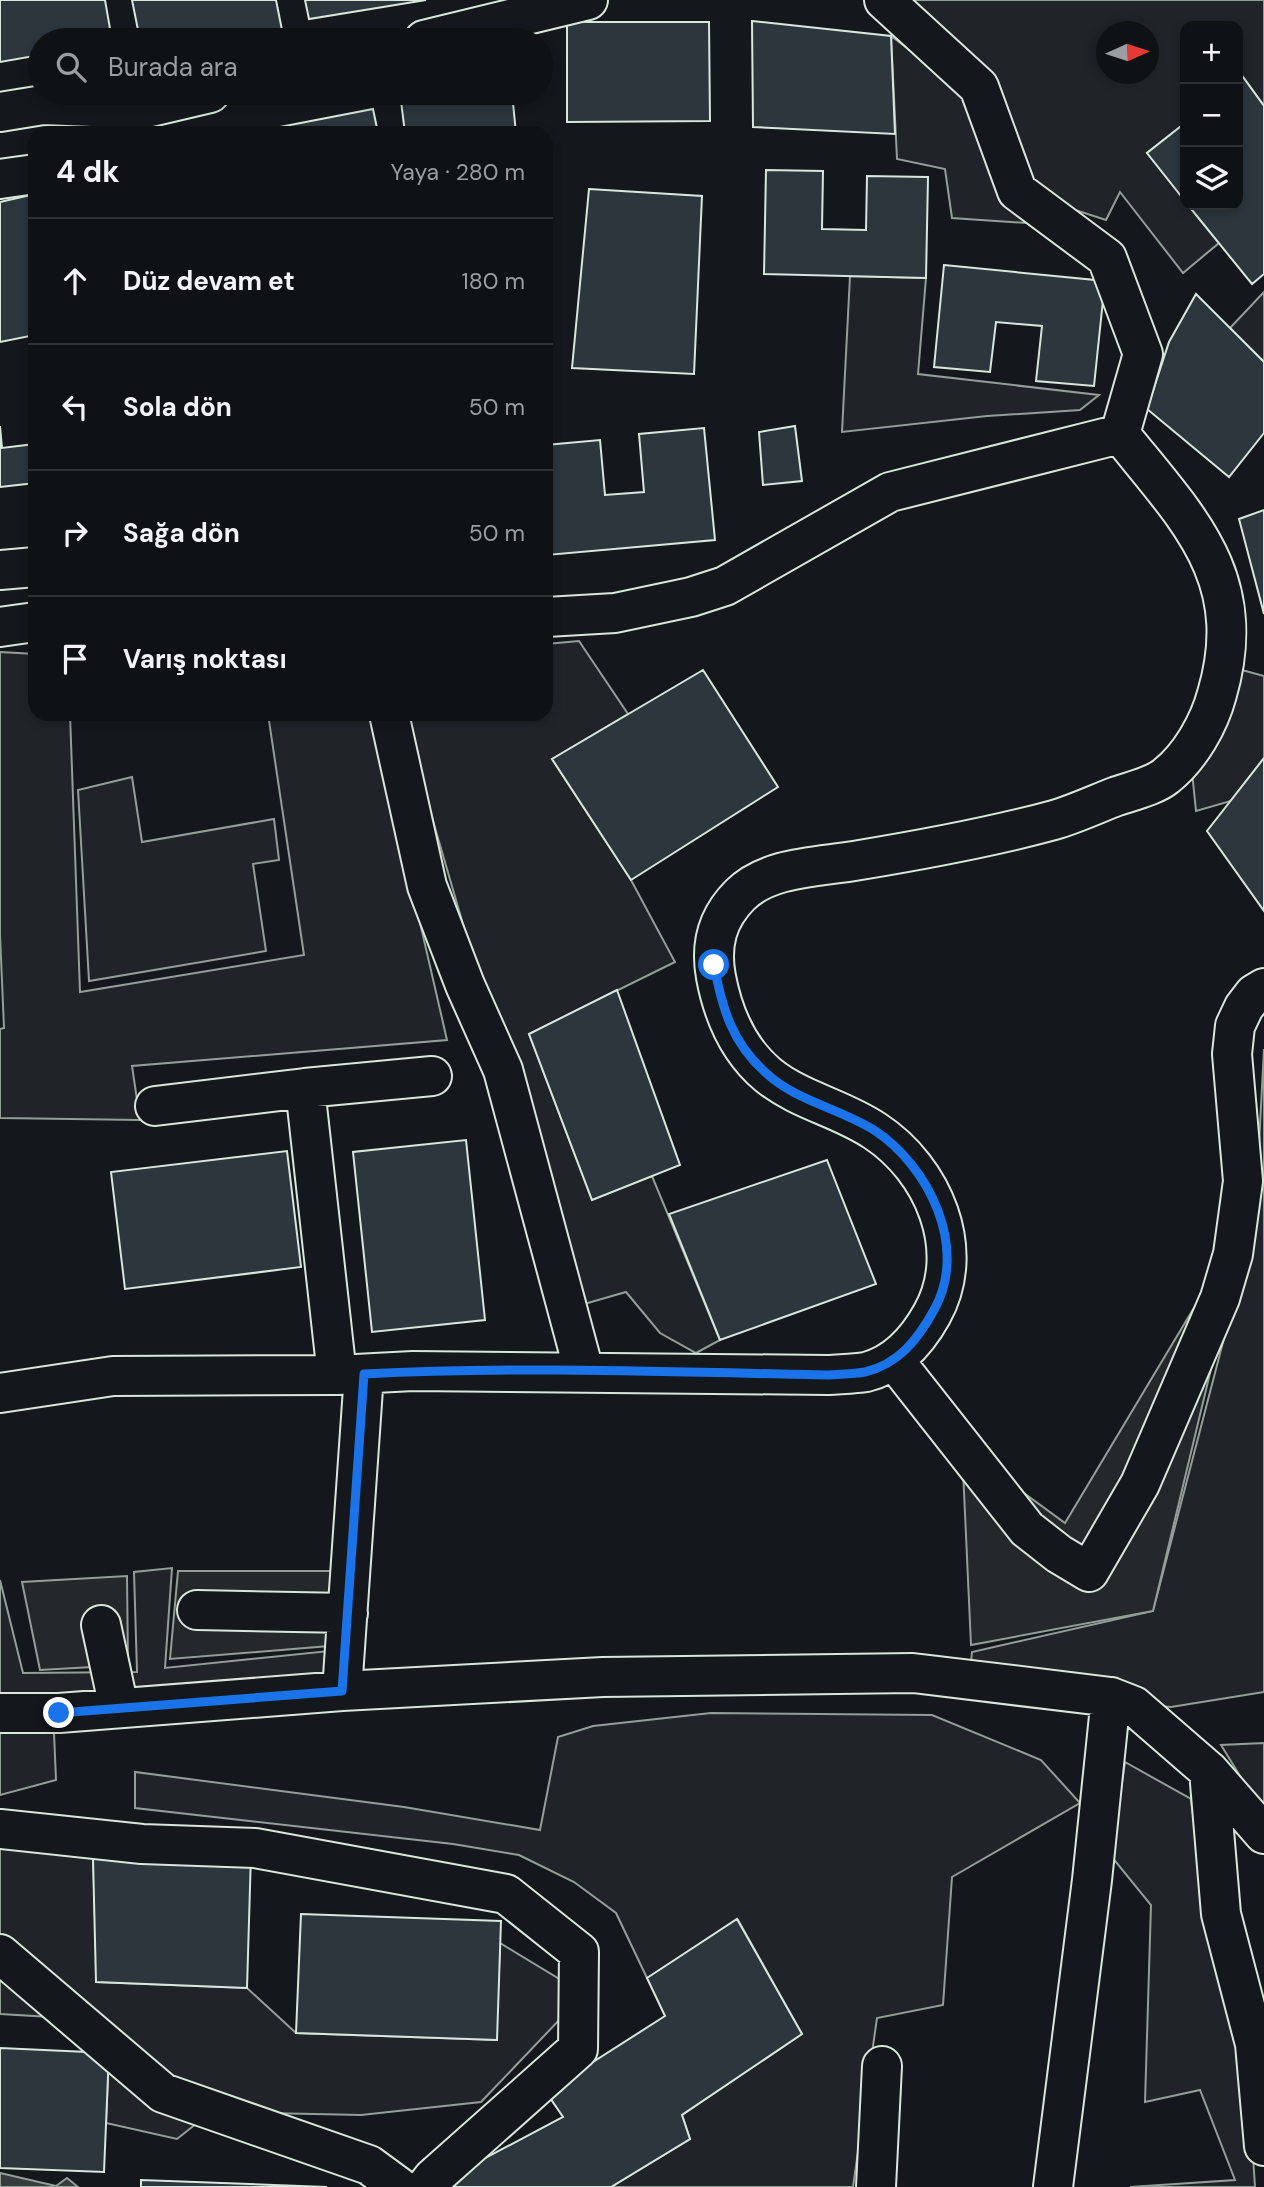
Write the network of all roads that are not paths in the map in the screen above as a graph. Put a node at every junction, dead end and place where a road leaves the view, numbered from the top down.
1 (588, 0) edge
2 (884, 0) edge
3 (473, 28) edge
4 (159, 105) edge
5 (142, 109) junction
6 (0, 112) edge
7 (120, 126) edge
8 (28, 175) edge
9 (0, 179) edge
10 (1120, 434) junction
11 (28, 568) edge
12 (0, 570) edge
13 (553, 617) edge
14 (28, 623) edge
15 (0, 627) edge
16 (391, 721) edge
17 (1264, 988) edge
18 (432, 1076) dead end
19 (305, 1088) junction
20 (155, 1106) dead end
21 (894, 1360) junction
22 (584, 1371) junction
23 (350, 1374) junction
24 (0, 1393) edge
25 (197, 1610) dead end
26 (348, 1613) junction
27 (101, 1625) dead end
28 (342, 1691) junction
29 (1111, 1697) junction
30 (119, 1708) junction
31 (0, 1713) edge
32 (1209, 1771) junction
33 (0, 1829) edge
34 (1264, 1834) edge
35 (0, 1954) edge
36 (882, 2066) dead end
37 (1264, 2146) edge
38 (399, 2187) edge
39 (426, 2187) edge
40 (876, 2187) edge
41 (1053, 2187) edge

1 - 3 street
2 - 10 street
4 - 5 street
5 - 6 street
5 - 7 street
8 - 9 street
10 - 13 street
10 - 21 street
11 - 12 street
14 - 15 street
16 - 22 street
17 - 21 street
18 - 19 street
19 - 20 street
19 - 23 street
21 - 22 street
22 - 23 street
23 - 24 street
23 - 26 street
25 - 26 street
26 - 28 street
27 - 30 street
28 - 29 street
28 - 30 street
29 - 32 street
29 - 41 street
30 - 31 street
32 - 34 street
32 - 37 street
33 - 39 street
35 - 38 street
36 - 40 street

